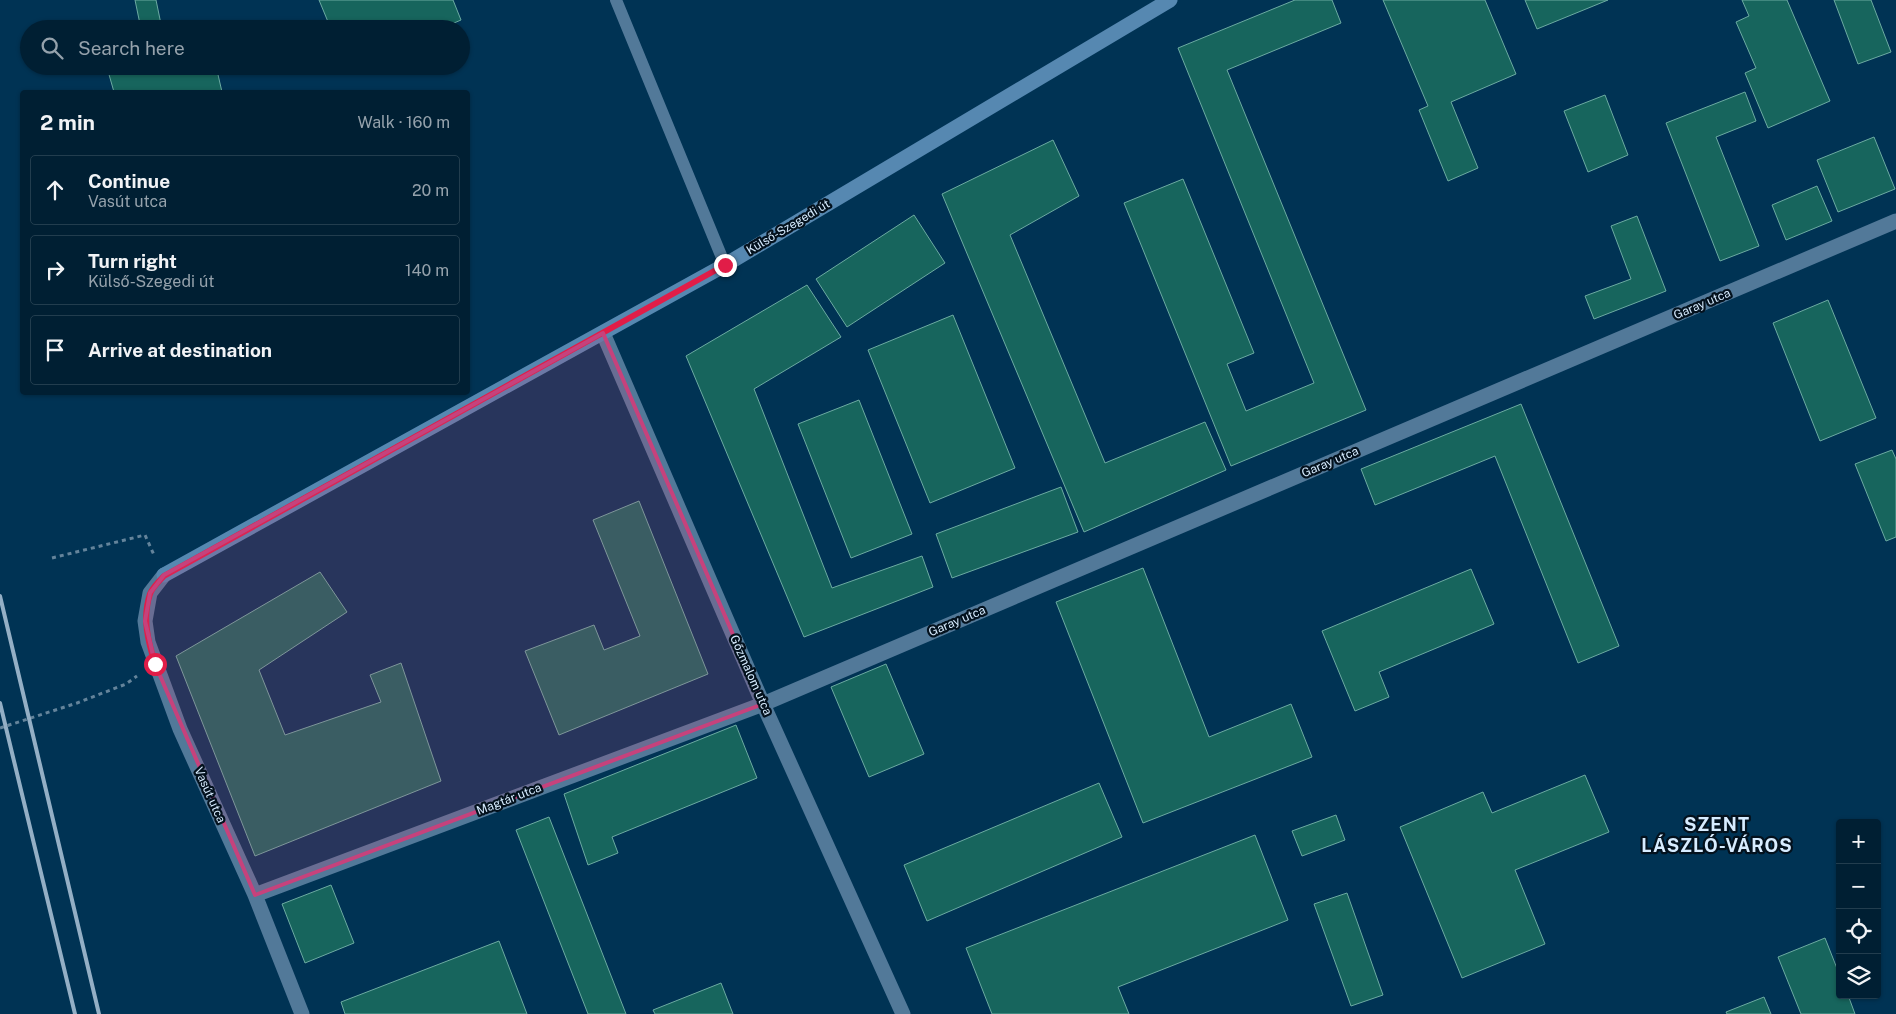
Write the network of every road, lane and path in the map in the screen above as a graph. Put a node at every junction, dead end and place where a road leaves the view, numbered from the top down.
1 (616, 0) edge
2 (1170, 0) edge
3 (1896, 221) edge
4 (725, 265) junction
5 (604, 333) junction
6 (145, 535) dead end
7 (52, 558) dead end
8 (164, 576) joint
9 (155, 664) junction
10 (763, 704) junction
11 (0, 728) edge
12 (255, 895) junction
13 (302, 1014) edge
14 (902, 1014) edge

1 - 4 lane
2 - 4 street, Külső-Szegedi út
3 - 10 street, Garay utca
4 - 5 street, Külső-Szegedi út
5 - 8 street, Külső-Szegedi út
5 - 10 street, Gőzmalom utca
6 - 7 path
8 - 9 street, Vasút utca
9 - 11 path
9 - 12 street, Vasút utca
10 - 12 street, Magtár utca
10 - 14 street, Gőzmalom utca
12 - 13 street, Vasút utca

